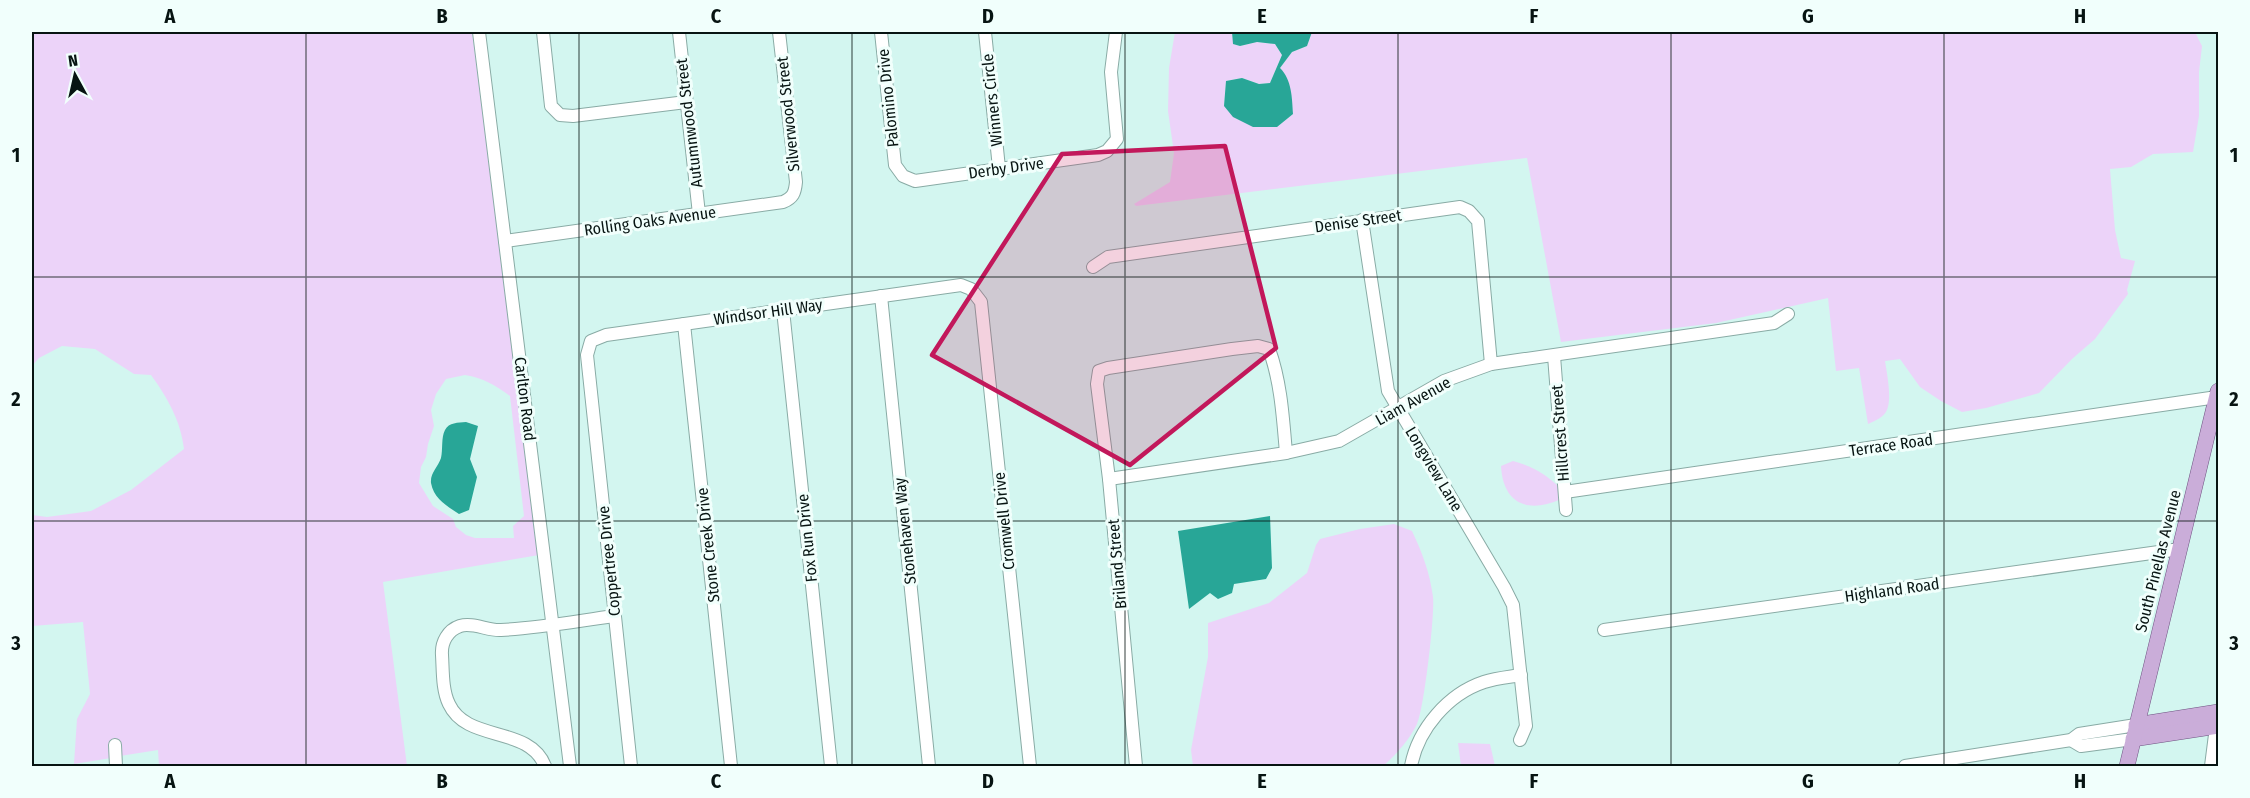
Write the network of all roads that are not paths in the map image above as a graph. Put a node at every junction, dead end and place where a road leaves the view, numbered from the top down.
1 (479, 32) edge
2 (543, 32) edge
3 (679, 32) edge
4 (779, 32) edge
5 (881, 32) edge
6 (985, 32) edge
7 (1116, 32) edge
8 (686, 102) junction
9 (896, 165) joint
10 (999, 168) junction
11 (794, 196) joint
12 (699, 214) junction
13 (1362, 220) junction
14 (505, 241) junction
15 (1093, 267) dead end
16 (961, 285) joint
17 (881, 296) junction
18 (783, 310) junction
19 (1788, 314) dead end
20 (684, 324) junction
21 (587, 355) joint
22 (1554, 356) junction
23 (1491, 364) junction
24 (2218, 394) edge
25 (1398, 408) junction
26 (1286, 453) junction
27 (1109, 479) junction
28 (1565, 492) junction
29 (1566, 510) dead end
30 (2180, 549) junction
31 (615, 616) junction
32 (552, 624) junction
33 (1604, 630) dead end
34 (1521, 675) junction
35 (2218, 722) edge
36 (2135, 732) junction
37 (1520, 740) dead end
38 (115, 745) dead end
39 (116, 766) edge
40 (545, 766) edge
41 (570, 766) edge
42 (631, 766) edge
43 (731, 766) edge
44 (831, 766) edge
45 (930, 766) edge
46 (1030, 766) edge
47 (1136, 766) edge
48 (1411, 766) edge
49 (1905, 766) edge
50 (2127, 766) edge
51 (2211, 766) edge

1 - 14 street, Carlton Road
2 - 8 street
3 - 8 street, Autumnwood Street
4 - 11 street, Silverwood Street
5 - 9 street, Palomino Drive
6 - 10 street, Winners Circle
7 - 10 street, Derby Drive
8 - 12 street, Autumnwood Street
9 - 10 street, Derby Drive
11 - 12 street, Rolling Oaks Avenue
12 - 14 street, Rolling Oaks Avenue
13 - 15 street, Denise Street
13 - 23 street, Denise Street
13 - 25 street, Longview Lane
14 - 32 street, Carlton Road
16 - 17 street, Windsor Hill Way
16 - 46 street, Cromwell Drive
17 - 18 street, Windsor Hill Way
17 - 45 street, Stonehaven Way
18 - 20 street, Windsor Hill Way
18 - 44 street, Fox Run Drive
19 - 22 street, Liam Avenue
20 - 21 street, Windsor Hill Way
20 - 43 street, Stone Creek Drive
21 - 31 street, Coppertree Drive
22 - 23 street, Liam Avenue
22 - 28 street, Hillcrest Street
23 - 25 street, Liam Avenue
24 - 28 street, Terrace Road
24 - 30 main road, South Pinellas Avenue
25 - 26 street, Liam Avenue
25 - 34 street, Longview Lane
26 - 27 street, Liam Avenue
26 - 27 street, Briland Street
27 - 47 street, Briland Street
28 - 29 street, Hillcrest Street
30 - 33 street, Highland Road
30 - 36 main road, South Pinellas Avenue
31 - 32 street
31 - 42 street, Coppertree Drive
32 - 40 street
32 - 41 street, Carlton Road
34 - 37 street, Longview Lane
34 - 48 street
35 - 36 main road
35 - 51 street
36 - 49 street
36 - 50 main road, South Pinellas Avenue
38 - 39 street

